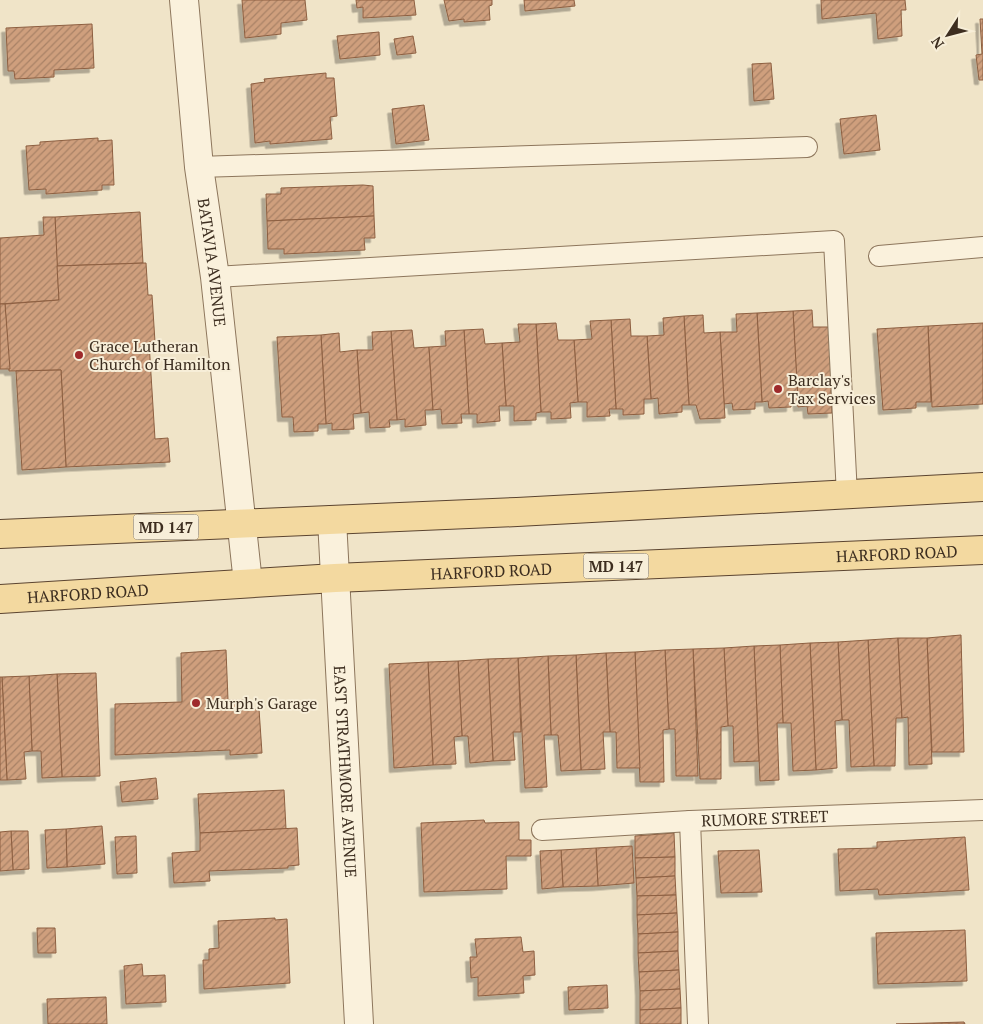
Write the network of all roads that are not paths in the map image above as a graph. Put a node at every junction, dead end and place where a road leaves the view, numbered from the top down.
1 (184, 0) edge
2 (807, 147) dead end
3 (199, 168) junction
4 (983, 247) edge
5 (879, 256) dead end
6 (215, 277) junction
7 (983, 487) edge
8 (847, 495) junction
9 (332, 520) junction
10 (241, 524) junction
11 (0, 534) edge
12 (983, 550) edge
13 (336, 578) junction
14 (248, 583) junction
15 (0, 599) edge
16 (983, 810) edge
17 (690, 821) junction
18 (542, 830) dead end
19 (359, 1024) edge
20 (698, 1024) edge

1 - 3 street, BATAVIA AVENUE
2 - 3 lane
3 - 6 street, BATAVIA AVENUE
4 - 5 lane
6 - 8 lane
6 - 10 street, BATAVIA AVENUE
7 - 8 main road, MD 147
8 - 9 main road, MD 147
9 - 10 main road, MD 147
9 - 13 street, EAST STRATHMORE AVENUE
10 - 11 main road, MD 147
10 - 14 street, BATAVIA AVENUE
12 - 13 main road, HARFORD ROAD / MD 147
13 - 14 main road, HARFORD ROAD / MD 147
13 - 19 street, EAST STRATHMORE AVENUE
14 - 15 main road, HARFORD ROAD / MD 147
16 - 17 lane, RUMORE STREET
17 - 18 lane
17 - 20 lane, RUMORE STREET

